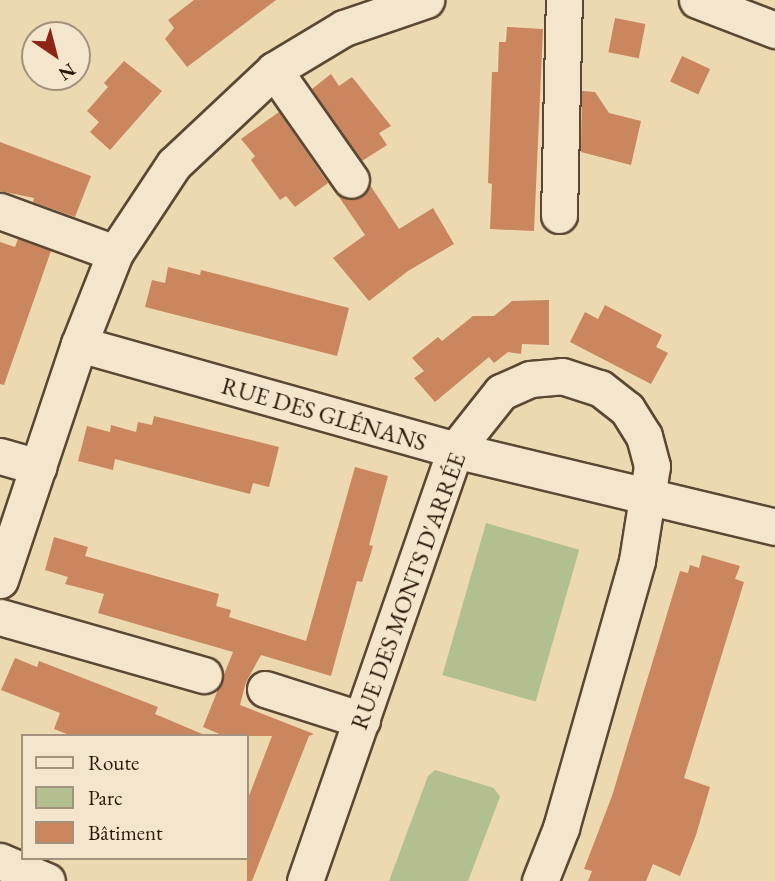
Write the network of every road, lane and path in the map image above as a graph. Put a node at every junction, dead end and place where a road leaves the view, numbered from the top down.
1 (426, 0) edge
2 (564, 0) edge
3 (697, 0) edge
4 (775, 30) edge
5 (274, 70) junction
6 (351, 180) dead end
7 (0, 211) edge
8 (559, 215) dead end
9 (116, 253) junction
10 (79, 344) junction
11 (455, 450) junction
12 (0, 456) edge
13 (38, 467) junction
14 (646, 495) junction
15 (775, 527) edge
16 (0, 580) edge
17 (0, 617) edge
18 (204, 675) dead end
19 (265, 689) dead end
20 (362, 720) junction
21 (0, 861) edge
22 (47, 881) edge
23 (306, 881) edge
24 (540, 881) edge

1 - 5 street
2 - 8 street
3 - 4 street
5 - 6 street
5 - 9 street
7 - 9 street
9 - 10 street
10 - 11 street, RUE DES GLÉNANS
10 - 13 street
11 - 14 street, RUE DES GLÉNANS
11 - 14 street, RUE DES MONTS D'ARRÉE
11 - 20 street, RUE DES MONTS D'ARRÉE
12 - 13 street
13 - 16 street
14 - 15 street, RUE DES GLÉNANS
14 - 24 street, RUE DES MONTS D'ARRÉE
17 - 18 street
19 - 20 street
20 - 23 street, RUE DES MONTS D'ARRÉE
21 - 22 street

